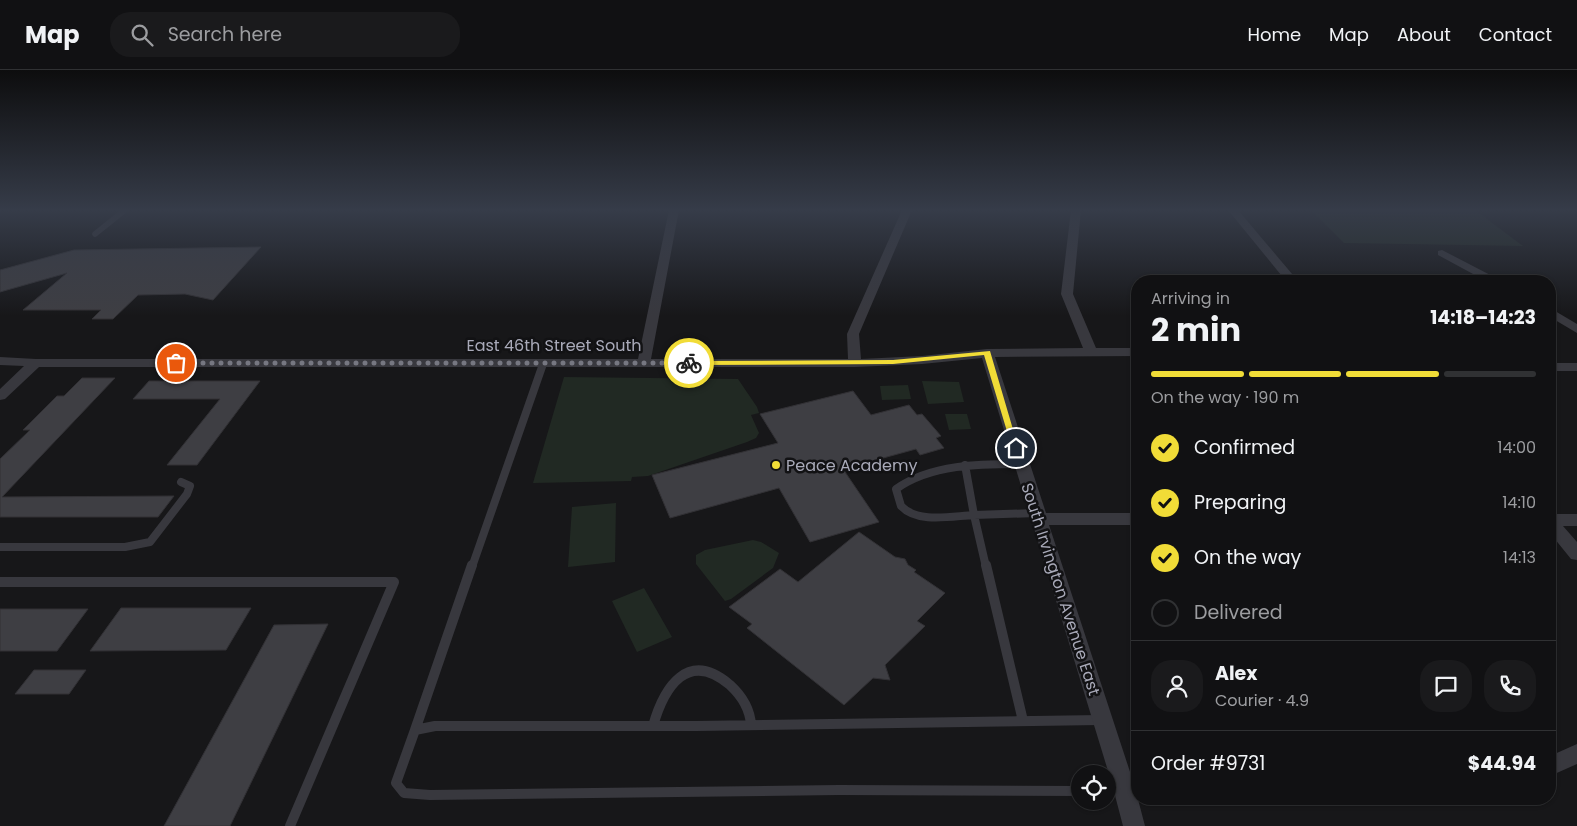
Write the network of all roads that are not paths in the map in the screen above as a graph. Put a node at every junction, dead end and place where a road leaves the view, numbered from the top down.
1 (667, 245) edge
2 (891, 245) edge
3 (1072, 245) edge
4 (1262, 245) edge
5 (1442, 253) dead end
6 (1287, 275) edge
7 (1483, 275) edge
8 (1556, 316) edge
9 (1577, 329) edge
10 (1091, 352) junction
11 (1131, 352) edge
12 (0, 353) edge
13 (987, 353) junction
14 (0, 359) edge
15 (36, 363) junction
16 (543, 363) junction
17 (644, 363) junction
18 (855, 363) junction
19 (1556, 367) edge
20 (1577, 367) edge
21 (0, 396) edge
22 (1020, 464) junction
23 (964, 466) junction
24 (181, 482) dead end
25 (974, 515) junction
26 (1037, 516) junction
27 (1131, 520) edge
28 (1577, 520) edge
29 (1556, 521) edge
30 (1556, 528) edge
31 (0, 547) edge
32 (1577, 554) edge
33 (0, 582) edge
34 (1102, 720) junction
35 (1023, 721) junction
36 (751, 725) junction
37 (653, 726) junction
38 (415, 730) junction
39 (1577, 754) edge
40 (1556, 763) edge
41 (1123, 787) edge
42 (1071, 791) edge
43 (290, 826) edge
44 (1134, 826) edge

1 - 17 street
2 - 18 street
3 - 10 street
4 - 6 street
5 - 7 street
8 - 9 street
10 - 11 street, East 46th Street South
10 - 13 street, East 46th Street South
12 - 14 street, East 46th Street South
13 - 18 street, East 46th Street South
13 - 22 street, South Irvington Avenue East
14 - 15 street, East 46th Street South
15 - 16 street, East 46th Street South
15 - 21 street
16 - 17 street, East 46th Street South
16 - 38 lane
17 - 18 street, East 46th Street South
19 - 20 street
22 - 23 lane
22 - 26 street, South Irvington Avenue East
23 - 25 lane
23 - 25 lane
24 - 31 lane
25 - 26 lane
25 - 35 lane
26 - 27 street
26 - 34 street, South Irvington Avenue East
28 - 29 street
30 - 32 street
33 - 43 lane
34 - 35 lane
34 - 41 street, South Irvington Avenue East
35 - 36 lane
36 - 37 lane
36 - 37 lane
37 - 38 lane
38 - 42 lane
39 - 40 street
41 - 44 street, South Irvington Avenue East

